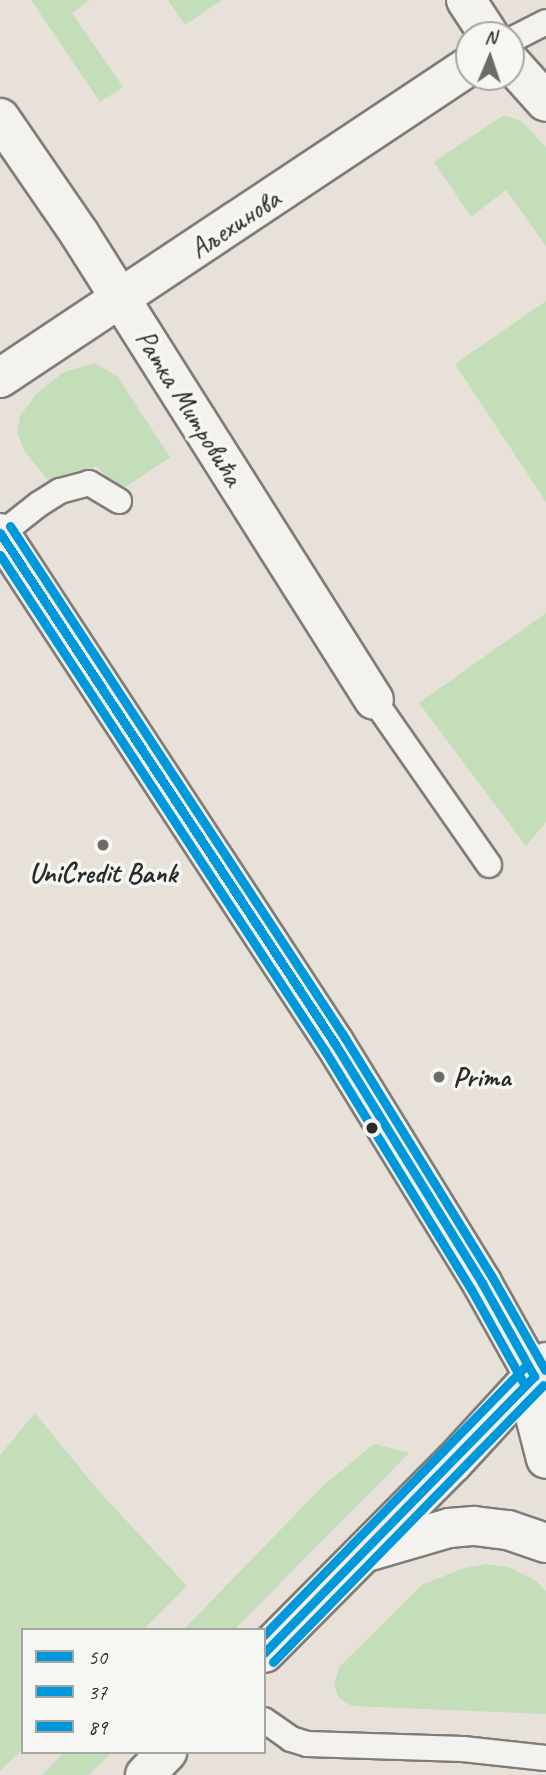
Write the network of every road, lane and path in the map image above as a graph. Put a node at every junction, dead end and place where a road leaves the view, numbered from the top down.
1 (466, 0) edge
2 (480, 21) edge
3 (546, 22) edge
4 (525, 33) edge
5 (455, 75) edge
6 (525, 79) edge
7 (546, 103) edge
8 (0, 118) edge
9 (120, 299) junction
10 (0, 378) edge
11 (119, 501) dead end
12 (1, 533) edge
13 (374, 700) joint
14 (489, 865) dead end
15 (542, 1376) edge
16 (546, 1459) edge
17 (546, 1543) edge
18 (365, 1552) junction
19 (266, 1651) edge
20 (266, 1721) edge
21 (165, 1754) edge
22 (546, 1758) edge
23 (145, 1775) edge

1 - 2 main road
3 - 4 lane
5 - 9 main road, Аљехинова
6 - 7 main road
8 - 9 main road, Ратка Митровића
9 - 10 main road, Аљехинова
9 - 13 main road, Ратка Митровића
11 - 12 lane
12 - 15 main road
13 - 14 lane
15 - 16 main road
15 - 18 main road
17 - 18 main road
18 - 19 main road
20 - 22 lane
21 - 23 main road

